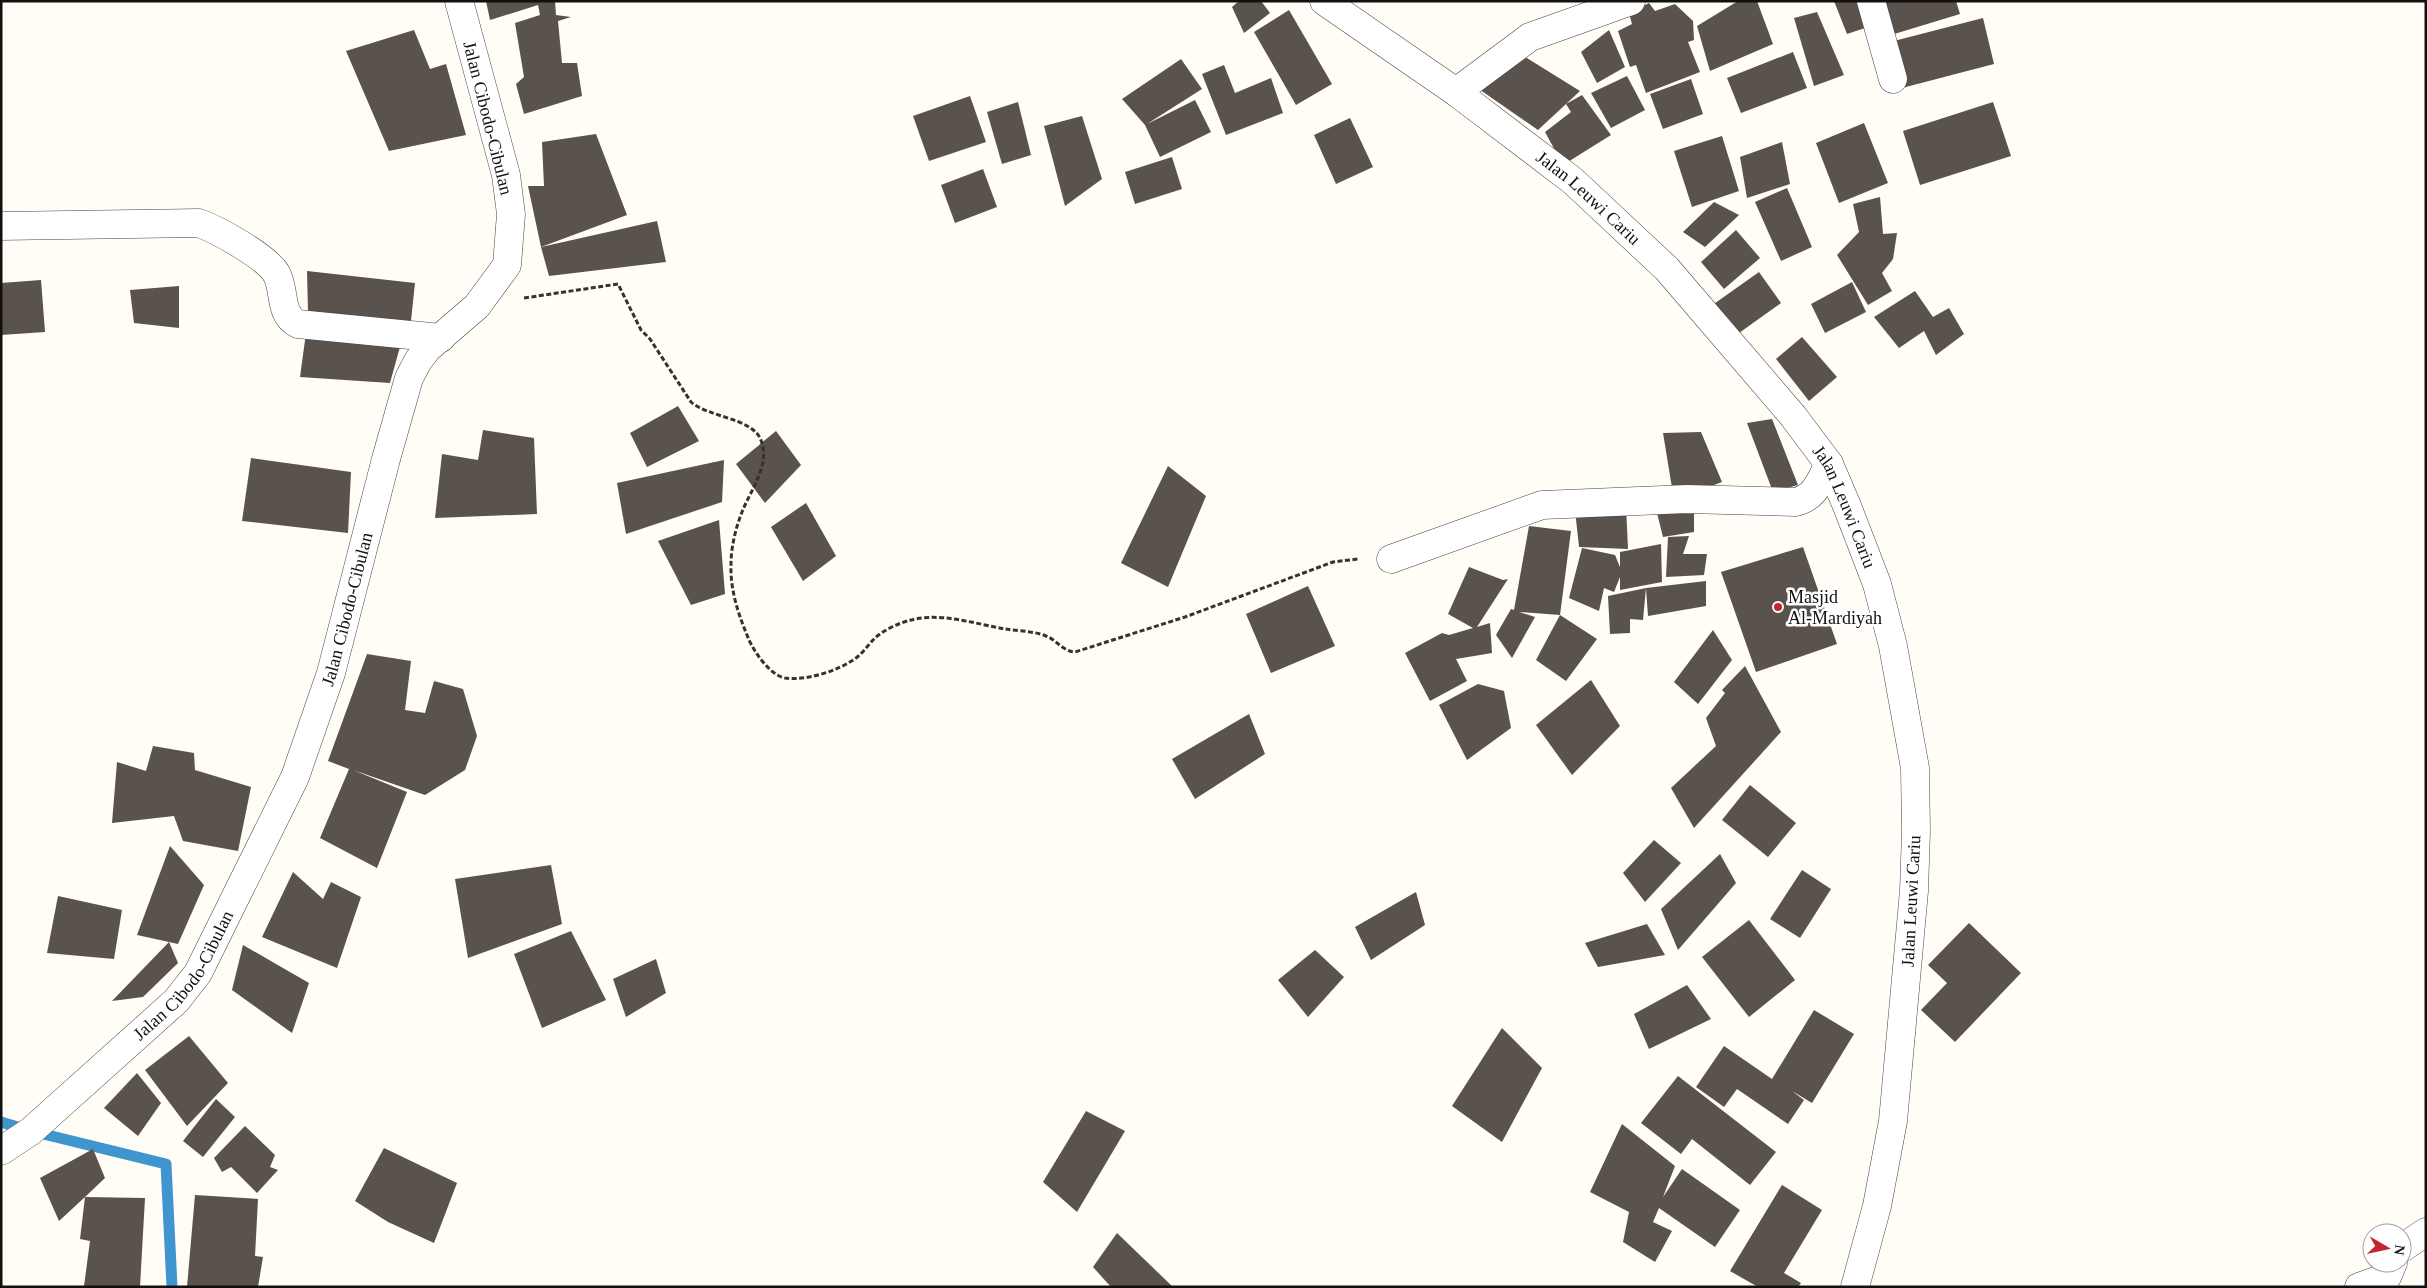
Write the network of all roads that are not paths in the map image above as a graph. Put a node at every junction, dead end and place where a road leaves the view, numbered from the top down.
1 (459, 1) edge
2 (1324, 1) edge
3 (1631, 1) edge
4 (1871, 1) edge
5 (1893, 79) dead end
6 (1456, 92) junction
7 (1, 226) edge
8 (441, 338) junction
9 (1829, 464) junction
10 (1391, 559) road end
11 (1, 1151) edge
12 (2426, 1232) edge
13 (2412, 1241) edge
14 (2389, 1273) edge
15 (1855, 1287) edge
16 (2360, 1287) edge

1 - 8 street, Jalan Cibodo-Cibulan
2 - 6 street, Jalan Leuwi Cariu
3 - 6 street
4 - 5 street
6 - 9 street, Jalan Leuwi Cariu
7 - 8 street
8 - 11 street, Jalan Cibodo-Cibulan
9 - 10 street
9 - 15 street, Jalan Leuwi Cariu
12 - 13 street
14 - 16 street

